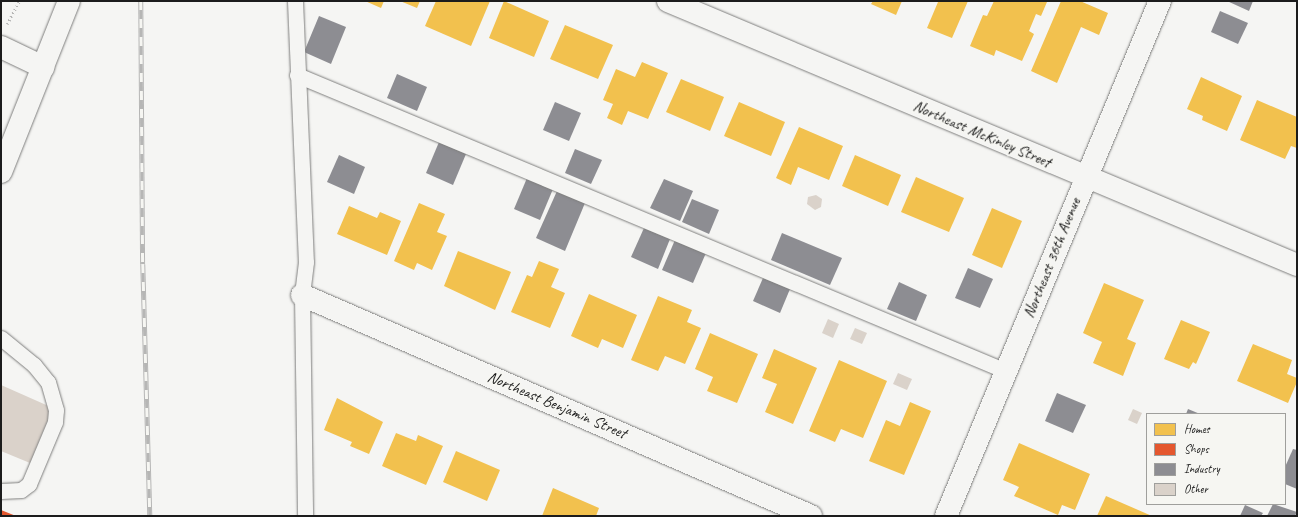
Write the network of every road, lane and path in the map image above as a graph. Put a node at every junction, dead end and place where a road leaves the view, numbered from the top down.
1 (19, 1) edge
2 (69, 1) edge
3 (295, 1) edge
4 (668, 1) edge
5 (1160, 1) edge
6 (3, 38) edge
7 (43, 67) junction
8 (297, 75) junction
9 (1, 172) edge
10 (1086, 177) junction
11 (1297, 265) edge
12 (302, 295) junction
13 (1, 338) edge
14 (1006, 371) junction
15 (1, 491) edge
16 (305, 516) edge
17 (811, 516) edge
18 (946, 516) edge

1 - 6 path
2 - 7 street
3 - 8 lane
4 - 10 street, Northeast McKinley Street
5 - 10 street, Northeast 36th Avenue
6 - 7 street
7 - 9 street
8 - 12 lane
8 - 14 lane
10 - 11 street, Northeast McKinley Street
10 - 14 street, Northeast 36th Avenue
12 - 16 lane
12 - 17 street, Northeast Benjamin Street
13 - 15 lane
14 - 18 street, Northeast 36th Avenue

